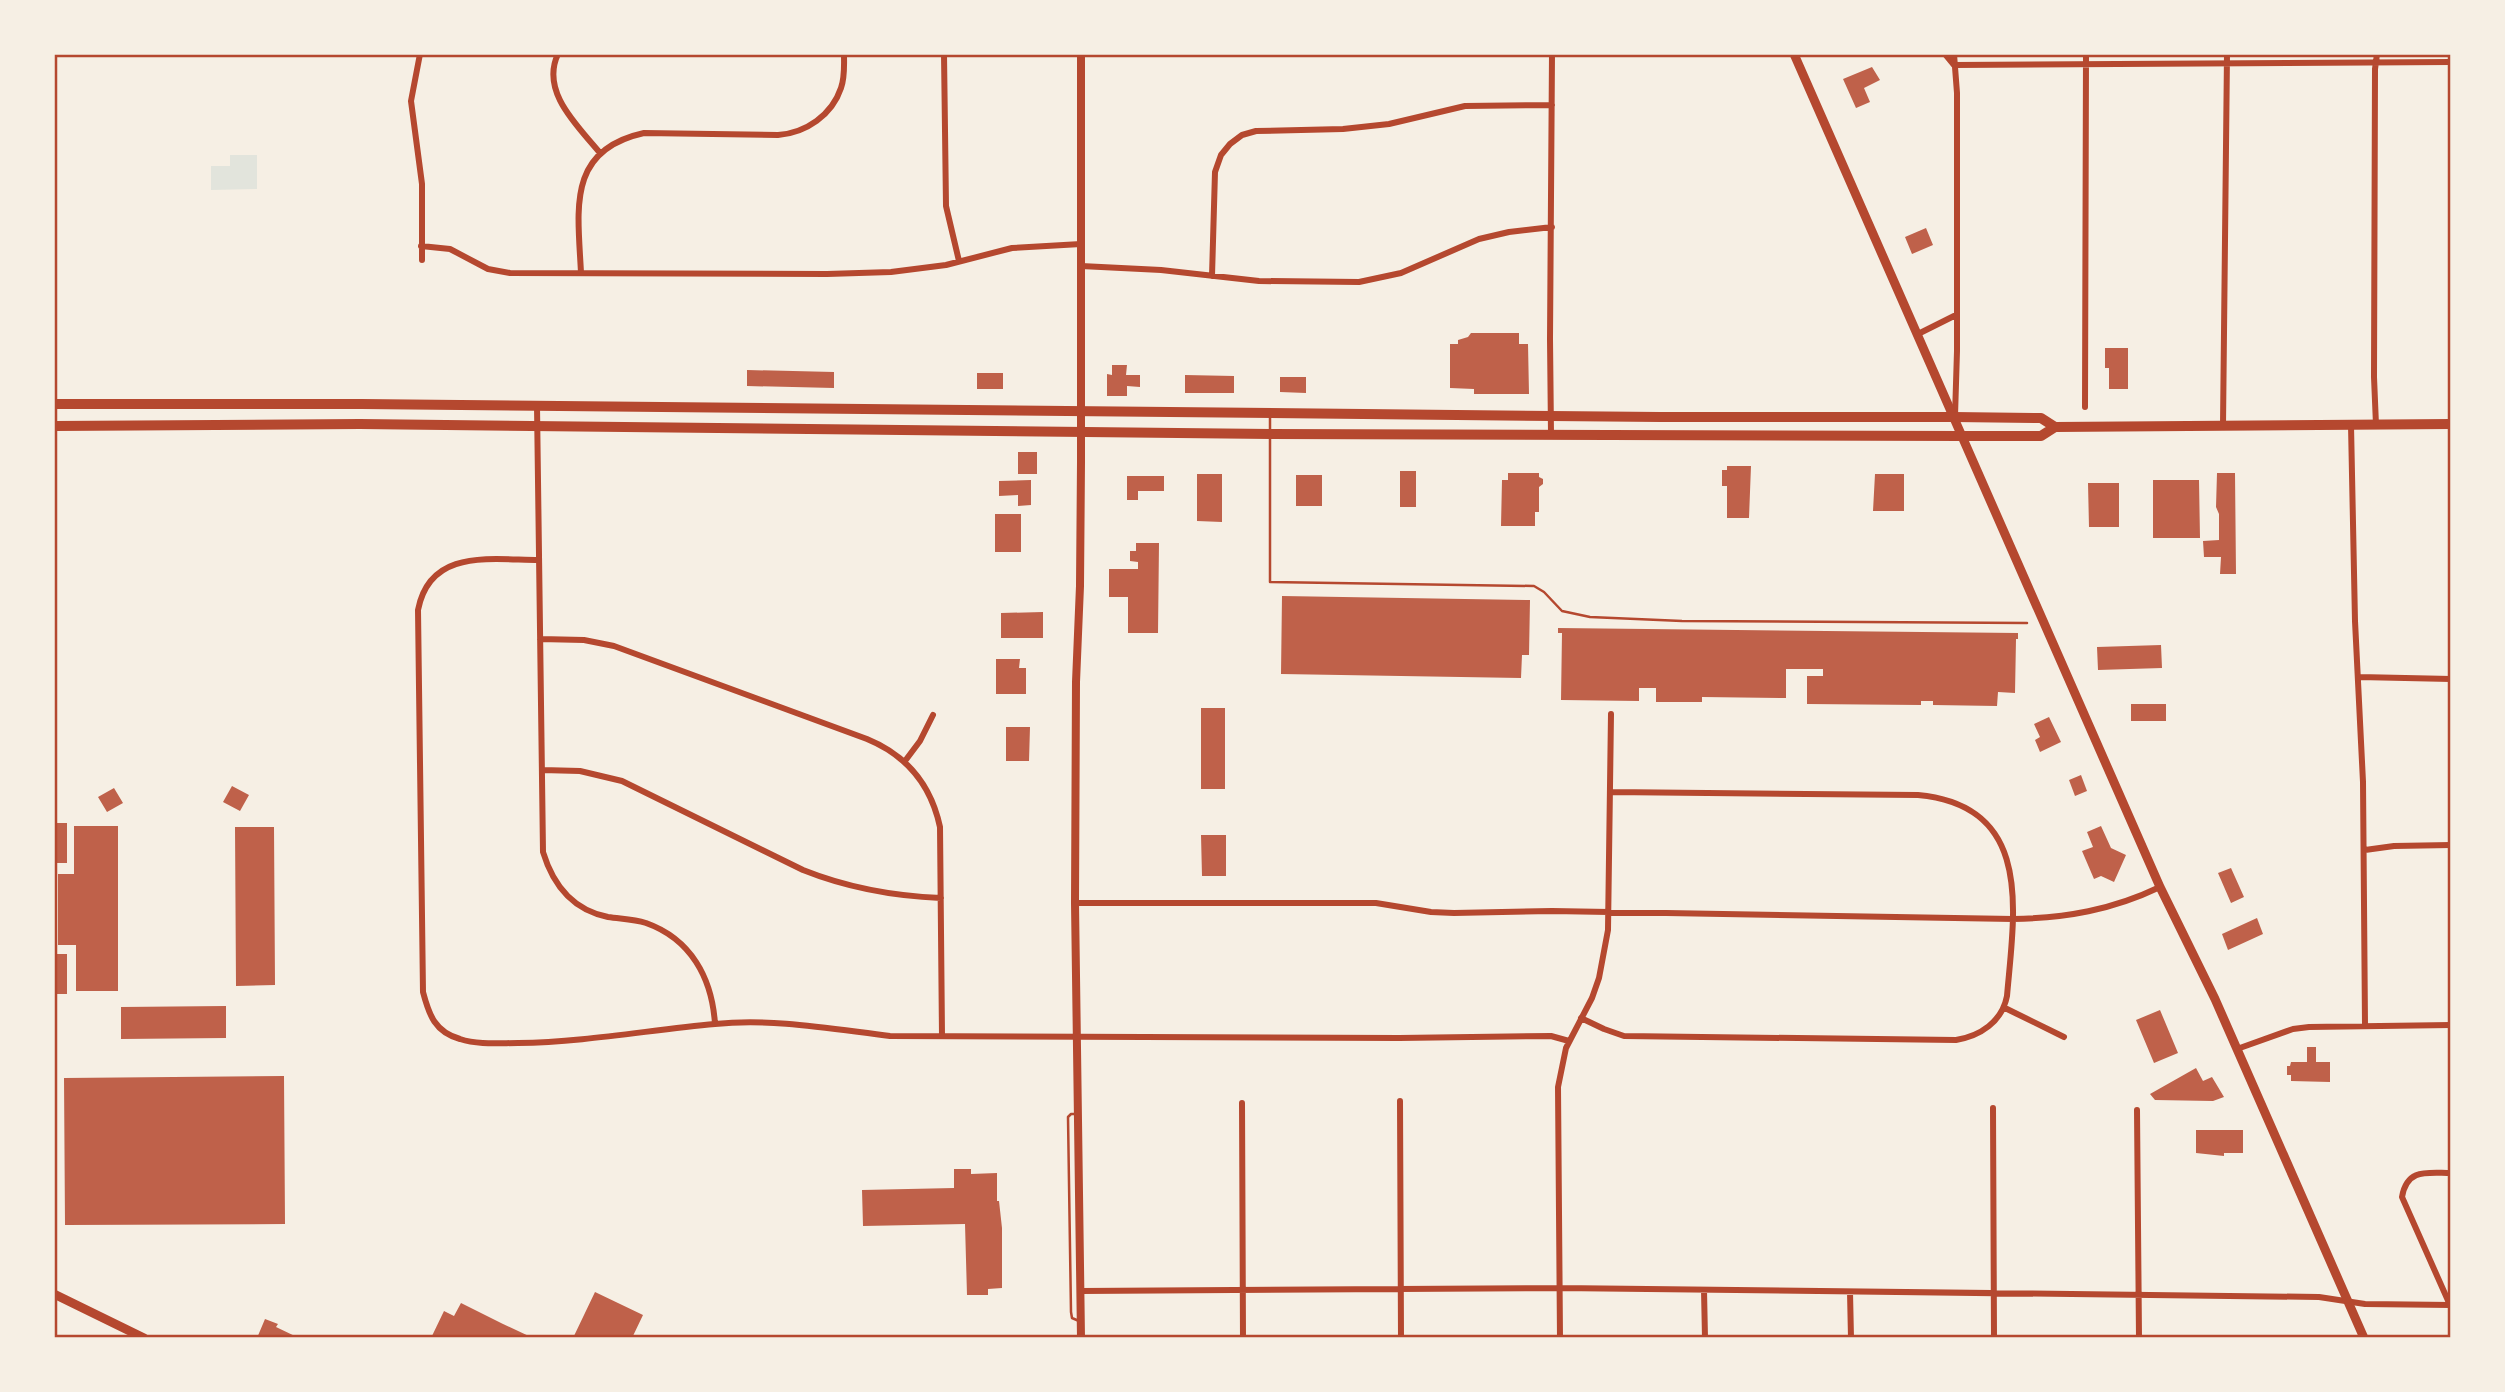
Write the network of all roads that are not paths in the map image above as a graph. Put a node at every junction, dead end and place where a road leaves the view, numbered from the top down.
1 (420, 54) edge
2 (558, 54) edge
3 (844, 54) edge
4 (944, 54) edge
5 (1081, 54) edge
6 (1552, 54) edge
7 (1794, 54) edge
8 (1945, 54) edge
9 (1954, 54) edge
10 (2086, 54) edge
11 (2227, 54) edge
12 (2377, 58) edge
13 (2451, 62) edge
14 (2086, 64) junction
15 (2227, 64) junction
16 (1954, 65) junction
17 (1552, 105) junction
18 (600, 153) junction
19 (1552, 227) junction
20 (1080, 244) junction
21 (421, 246) junction
22 (422, 260) dead end
23 (959, 261) junction
24 (1080, 265) junction
25 (580, 273) junction
26 (1212, 276) junction
27 (1956, 315) junction
28 (1918, 334) junction
29 (54, 404) edge
30 (537, 406) junction
31 (2085, 407) dead end
32 (1081, 412) junction
33 (1270, 414) junction
34 (1550, 415) junction
35 (1954, 417) junction
36 (2451, 424) edge
37 (2351, 425) junction
38 (2376, 425) junction
39 (54, 426) edge
40 (2223, 426) junction
41 (536, 427) junction
42 (2055, 427) junction
43 (1081, 431) junction
44 (1270, 434) junction
45 (1551, 434) junction
46 (1962, 436) junction
47 (539, 560) junction
48 (2027, 623) dead end
49 (540, 639) junction
50 (2359, 677) junction
51 (2451, 679) edge
52 (1611, 713) dead end
53 (933, 715) dead end
54 (905, 761) junction
55 (542, 770) junction
56 (1610, 792) junction
57 (2451, 845) edge
58 (2365, 850) junction
59 (2160, 887) junction
60 (941, 898) junction
61 (1075, 903) junction
62 (1608, 912) junction
63 (2013, 919) junction
64 (2005, 1008) junction
65 (1581, 1018) junction
66 (715, 1024) junction
67 (2451, 1025) edge
68 (2365, 1026) junction
69 (1077, 1035) junction
70 (942, 1036) junction
71 (2064, 1037) dead end
72 (1569, 1041) junction
73 (2237, 1049) junction
74 (1400, 1101) dead end
75 (1242, 1103) dead end
76 (1993, 1108) dead end
77 (2137, 1111) dead end
78 (1079, 1114) junction
79 (2451, 1173) edge
80 (1559, 1288) junction
81 (1401, 1289) junction
82 (1704, 1290) junction
83 (1080, 1291) junction
84 (1242, 1291) junction
85 (1850, 1292) junction
86 (1993, 1293) junction
87 (54, 1294) edge
88 (2139, 1295) junction
89 (2348, 1303) junction
90 (2450, 1305) edge
91 (1081, 1322) junction
92 (144, 1338) edge
93 (1081, 1338) edge
94 (1243, 1338) edge
95 (1401, 1338) edge
96 (1560, 1338) edge
97 (1705, 1338) edge
98 (1850, 1338) edge
99 (1994, 1338) edge
100 (2139, 1338) edge
101 (2364, 1338) edge

1 - 21 street
2 - 18 street
3 - 18 street
4 - 23 street
5 - 20 street
6 - 17 street
7 - 28 main road
8 - 16 street
9 - 16 street
10 - 14 street
11 - 15 street
12 - 13 street
12 - 15 street
12 - 38 street
14 - 15 street
14 - 16 street
14 - 31 street
15 - 40 street
16 - 27 street
17 - 19 street
17 - 26 street
18 - 25 street
19 - 26 street
19 - 34 street
20 - 23 street
20 - 24 street
21 - 22 street
21 - 25 street
23 - 25 street
24 - 26 street
24 - 32 street
27 - 28 street
27 - 35 street
28 - 35 main road
29 - 30 main road
30 - 32 main road
30 - 41 street
32 - 33 main road
32 - 43 street
33 - 34 main road
33 - 44 lane
34 - 35 main road
34 - 45 street
35 - 42 main road
35 - 46 main road
36 - 38 main road
37 - 38 main road
37 - 40 main road
37 - 50 street
39 - 41 main road
40 - 42 main road
41 - 43 main road
41 - 47 street
42 - 46 main road
43 - 44 main road
43 - 61 street
44 - 45 main road
44 - 48 lane
45 - 46 main road
46 - 59 main road
47 - 49 street
47 - 66 street
49 - 54 street
49 - 55 street
50 - 51 street
50 - 58 street
52 - 56 street
53 - 54 street
54 - 60 street
55 - 60 street
55 - 66 street
56 - 62 street
56 - 63 street
57 - 58 street
58 - 68 street
59 - 63 street
59 - 73 main road
60 - 70 street
61 - 62 street
61 - 69 street
62 - 63 street
62 - 65 street
63 - 64 street
64 - 65 street
64 - 71 street
65 - 72 street
66 - 70 street
67 - 68 street
68 - 73 street
69 - 70 street
69 - 72 street
69 - 78 street
72 - 80 street
73 - 89 main road
74 - 81 street
75 - 84 street
76 - 86 street
77 - 88 street
78 - 83 street
78 - 91 lane
79 - 90 street
80 - 81 street
80 - 82 street
80 - 96 street
81 - 84 street
81 - 95 street
82 - 85 street
82 - 97 street
83 - 84 street
83 - 91 street
84 - 94 street
85 - 86 street
85 - 98 street
86 - 88 street
86 - 99 street
87 - 92 main road
88 - 89 street
88 - 100 street
89 - 90 street
89 - 101 main road
91 - 93 street

